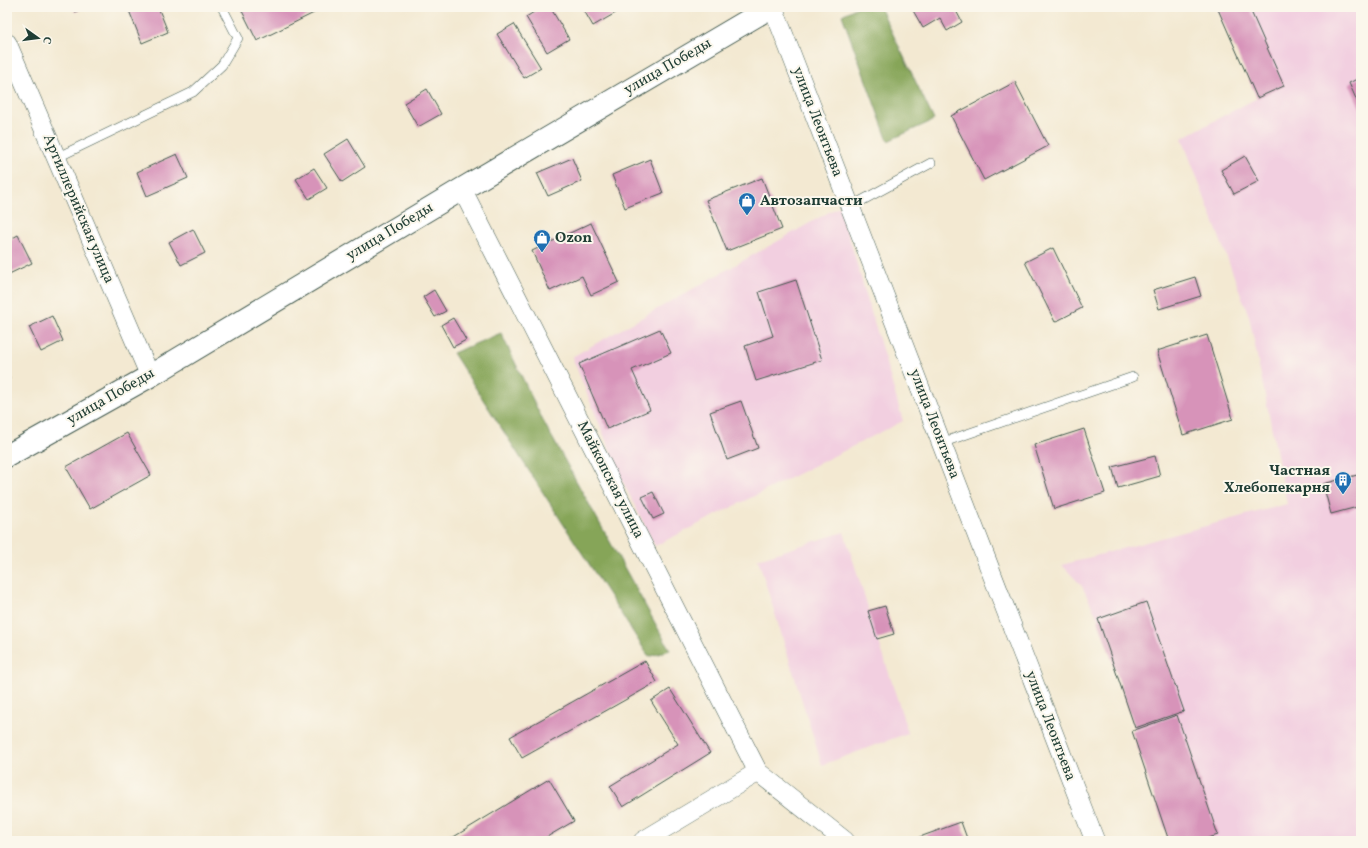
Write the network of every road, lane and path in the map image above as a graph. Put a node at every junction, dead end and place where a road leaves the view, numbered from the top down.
1 (222, 7) edge
2 (772, 7) edge
3 (7, 43) edge
4 (56, 158) junction
5 (931, 163) dead end
6 (462, 189) junction
7 (850, 207) junction
8 (150, 376) junction
9 (1133, 377) dead end
10 (941, 443) junction
11 (7, 456) edge
12 (758, 772) junction
13 (643, 841) edge
14 (845, 841) edge
15 (1095, 841) edge

1 - 4 lane
2 - 6 street, улица Победы
2 - 7 street, улица Леонтьева
3 - 4 street, Артиллерийская улица
4 - 8 street, Артиллерийская улица
5 - 7 lane
6 - 8 street, улица Победы
6 - 12 street, Майкопская улица
7 - 10 street, улица Леонтьева
8 - 11 street, улица Победы
9 - 10 lane
10 - 15 street, улица Леонтьева
12 - 13 street
12 - 14 street

